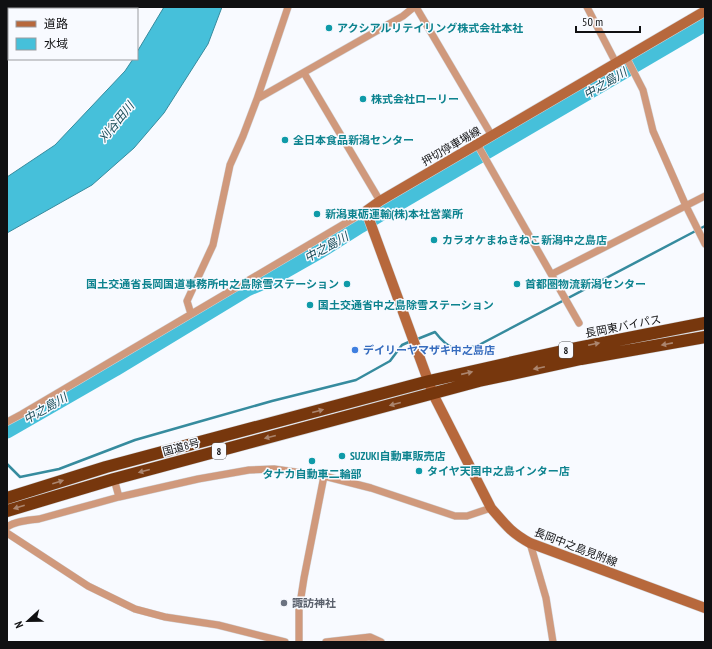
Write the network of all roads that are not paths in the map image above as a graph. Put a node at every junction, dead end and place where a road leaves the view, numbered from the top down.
1 (288, 7) edge
2 (415, 7) edge
3 (587, 7) edge
4 (705, 11) edge
5 (626, 57) junction
6 (616, 62) junction
7 (304, 73) junction
8 (257, 99) junction
9 (492, 136) junction
10 (477, 144) junction
11 (705, 196) edge
12 (380, 201) junction
13 (686, 206) junction
14 (366, 211) junction
15 (705, 244) edge
16 (552, 274) junction
17 (191, 314) junction
18 (579, 323) dead end
19 (705, 324) edge
20 (705, 337) edge
21 (429, 381) junction
22 (433, 394) junction
23 (7, 422) edge
24 (324, 476) junction
25 (114, 479) junction
26 (119, 497) junction
27 (7, 498) edge
28 (490, 508) junction
29 (7, 511) edge
30 (7, 528) edge
31 (7, 533) edge
32 (530, 543) junction
33 (705, 608) edge
34 (285, 642) edge
35 (299, 642) edge
36 (326, 642) edge
37 (381, 642) edge
38 (553, 642) edge

1 - 8 street
2 - 7 street
2 - 9 street
3 - 6 street
4 - 5 main road, 押切停車場線
5 - 6 main road, 押切停車場線
5 - 13 street
6 - 9 main road, 押切停車場線
7 - 8 street
7 - 12 street
8 - 17 street
9 - 10 main road, 押切停車場線
10 - 12 main road, 押切停車場線
10 - 16 street
11 - 13 street
12 - 14 main road, 押切停車場線
13 - 15 street
13 - 16 street
14 - 17 street
14 - 21 main road
16 - 18 street
17 - 23 street
21 -> 19 highway, 長岡東バイパス / 8
20 -> 22 highway, 8
21 - 22 main road, 長岡中之島見附線
27 -> 21 highway, 国道8号 / 8
22 -> 25 highway, 国道8号 / 8
22 - 28 main road, 長岡中之島見附線
24 - 26 street
24 - 28 street
24 - 35 street
25 - 26 street
25 -> 29 highway, 国道8号 / 8
26 - 30 street
28 - 32 main road, 長岡中之島見附線
31 - 34 street
32 - 33 main road, 長岡中之島見附線
32 - 38 street
36 - 37 street

